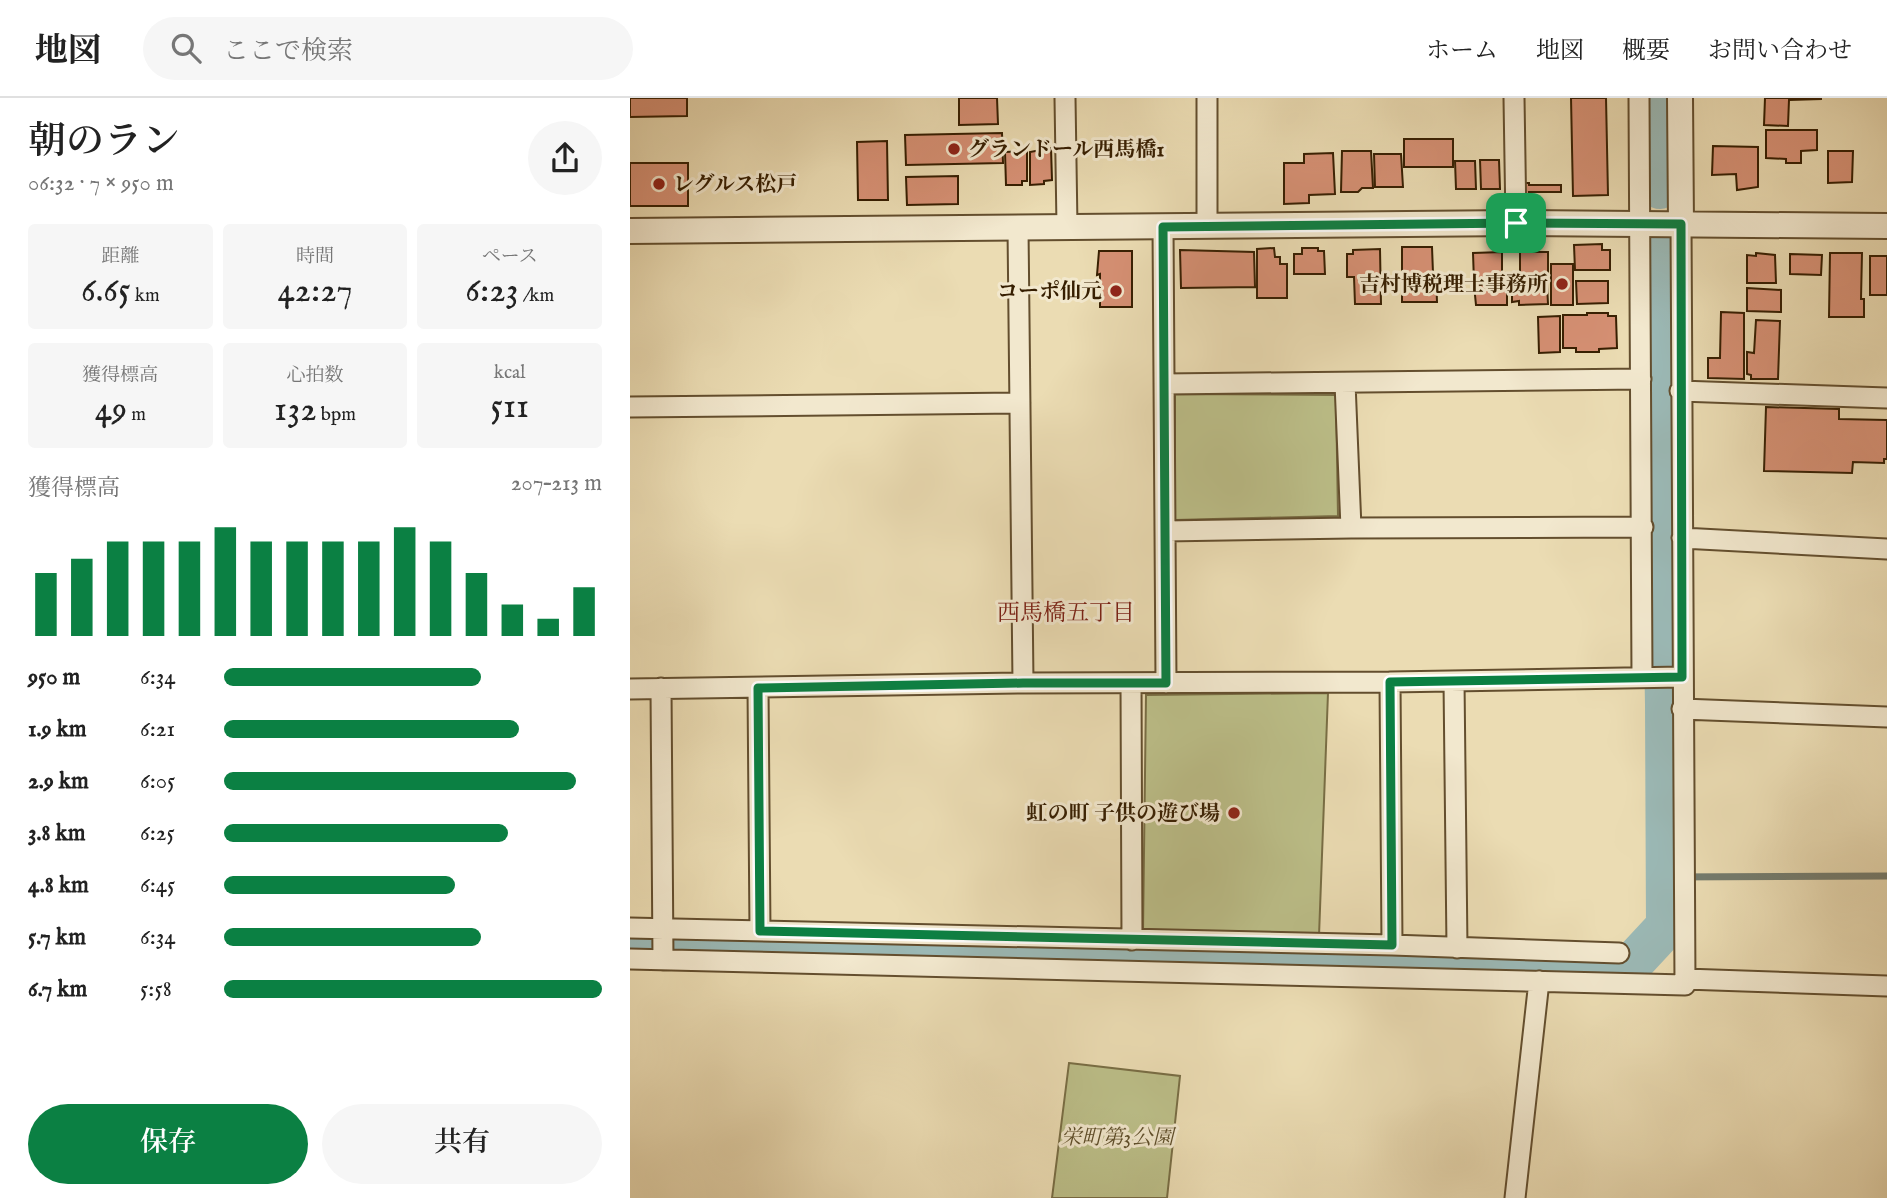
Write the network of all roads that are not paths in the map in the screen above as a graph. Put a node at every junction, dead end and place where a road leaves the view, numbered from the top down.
1 (1065, 98) edge
2 (1207, 98) edge
3 (1514, 98) edge
4 (1639, 98) edge
5 (1680, 98) edge
6 (1516, 223) junction
7 (1660, 224) junction
8 (1067, 226) junction
9 (1887, 226) edge
10 (1163, 227) junction
11 (1208, 227) junction
12 (1018, 228) junction
13 (630, 230) edge
14 (1641, 379) junction
15 (1345, 383) junction
16 (1164, 384) junction
17 (1680, 391) junction
18 (1887, 398) edge
19 (1020, 403) junction
20 (630, 407) edge
21 (1643, 527) junction
22 (1351, 528) junction
23 (1165, 531) junction
24 (1682, 538) junction
25 (1887, 549) edge
26 (1642, 677) junction
27 (1682, 677) junction
28 (1454, 681) junction
29 (1390, 682) junction
30 (1023, 683) junction
31 (1131, 683) junction
32 (1166, 683) junction
33 (661, 688) junction
34 (758, 688) junction
35 (630, 689) edge
36 (1682, 709) junction
37 (1887, 717) edge
38 (630, 928) edge
39 (664, 929) junction
40 (760, 931) junction
41 (1132, 940) junction
42 (1392, 945) junction
43 (1457, 948) junction
44 (1619, 953) dead end
45 (630, 959) edge
46 (663, 960) junction
47 (1685, 979) junction
48 (1539, 981) junction
49 (1887, 986) edge
50 (1515, 1198) edge

1 - 8 street
2 - 11 street
3 - 6 street
4 - 7 street
5 - 7 street
6 - 7 street
6 - 11 street
7 - 9 street
7 - 14 street
7 - 17 street
8 - 10 street
8 - 12 street
10 - 11 street
10 - 16 street
12 - 13 street
12 - 19 street
14 - 15 street
14 - 21 street
15 - 16 street
15 - 22 street
16 - 23 street
17 - 18 street
17 - 24 street
19 - 20 street
19 - 30 street
21 - 22 street
21 - 26 street
22 - 23 street
23 - 32 street
24 - 25 street
24 - 27 street
26 - 27 street
26 - 28 street
27 - 36 street
28 - 29 street
28 - 43 street
29 - 32 street
29 - 42 street
30 - 31 street
30 - 34 street
31 - 32 street
31 - 41 street
33 - 34 street
33 - 35 street
33 - 39 street
34 - 40 street
36 - 37 street
36 - 47 street
38 - 39 street
39 - 40 street
39 - 46 street
40 - 41 street
41 - 42 street
42 - 43 street
43 - 44 street
45 - 46 street
46 - 48 street
47 - 48 street
47 - 49 street
48 - 50 street

